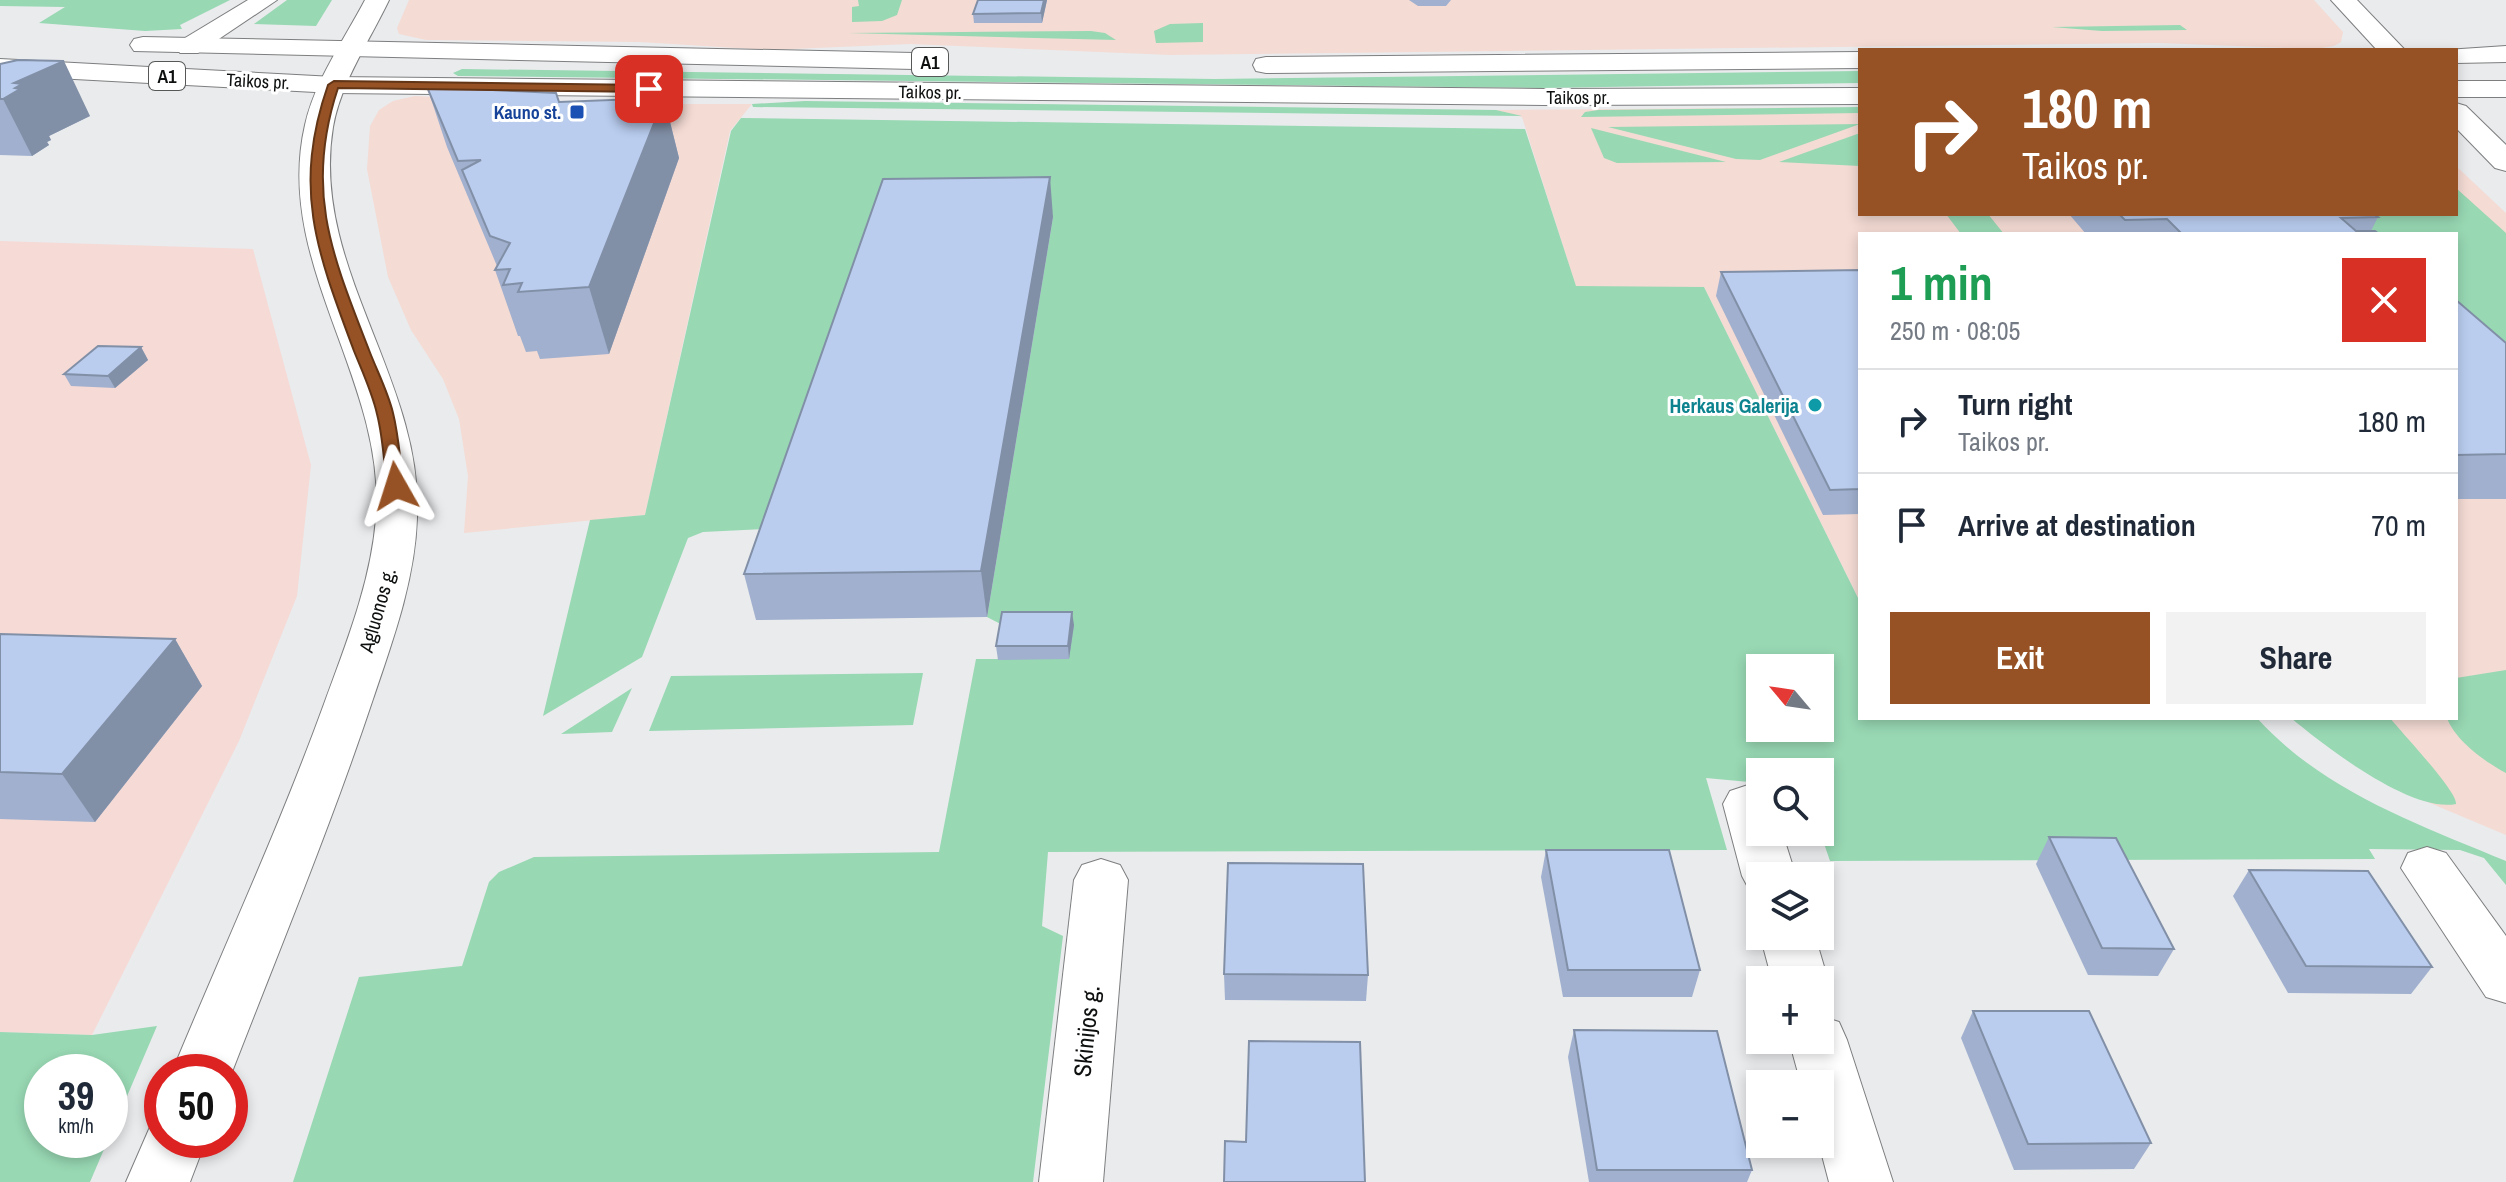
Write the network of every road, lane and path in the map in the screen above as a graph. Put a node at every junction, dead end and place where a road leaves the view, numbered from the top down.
1 (265, 0) edge
2 (377, 0) edge
3 (2343, 0) edge
4 (110, 44) dead end
5 (189, 47) junction
6 (2390, 48) edge
7 (351, 52) junction
8 (2506, 54) edge
9 (2458, 55) edge
10 (1858, 60) edge
11 (946, 62) dead end
12 (1240, 65) dead end
13 (0, 67) edge
14 (334, 85) junction
15 (2458, 89) edge
16 (2506, 89) edge
17 (1858, 96) edge
18 (2458, 114) edge
19 (2506, 162) edge
20 (2427, 868) dead end
21 (1101, 880) dead end
22 (2506, 980) edge
23 (209, 1054) edge
24 (1822, 1054) edge
25 (168, 1158) edge
26 (158, 1182) edge
27 (1071, 1182) edge
28 (1861, 1182) edge

1 - 5 main road
2 - 7 main road, Agluonos g.
3 - 6 main road
4 - 5 main road, Taikos pr. / A1
5 - 7 main road, Taikos pr. / A1
7 - 11 main road, Taikos pr. / A1
7 - 14 main road, Agluonos g.
8 - 9 main road
10 - 12 main road, Taikos pr.
13 - 14 main road, Taikos pr. / A1
14 - 17 main road, Taikos pr. / A1
14 - 23 main road, Agluonos g.
15 - 16 main road
18 - 19 main road
20 - 22 main road
21 - 27 main road, Skinijos g.
24 - 28 main road
25 - 26 main road

